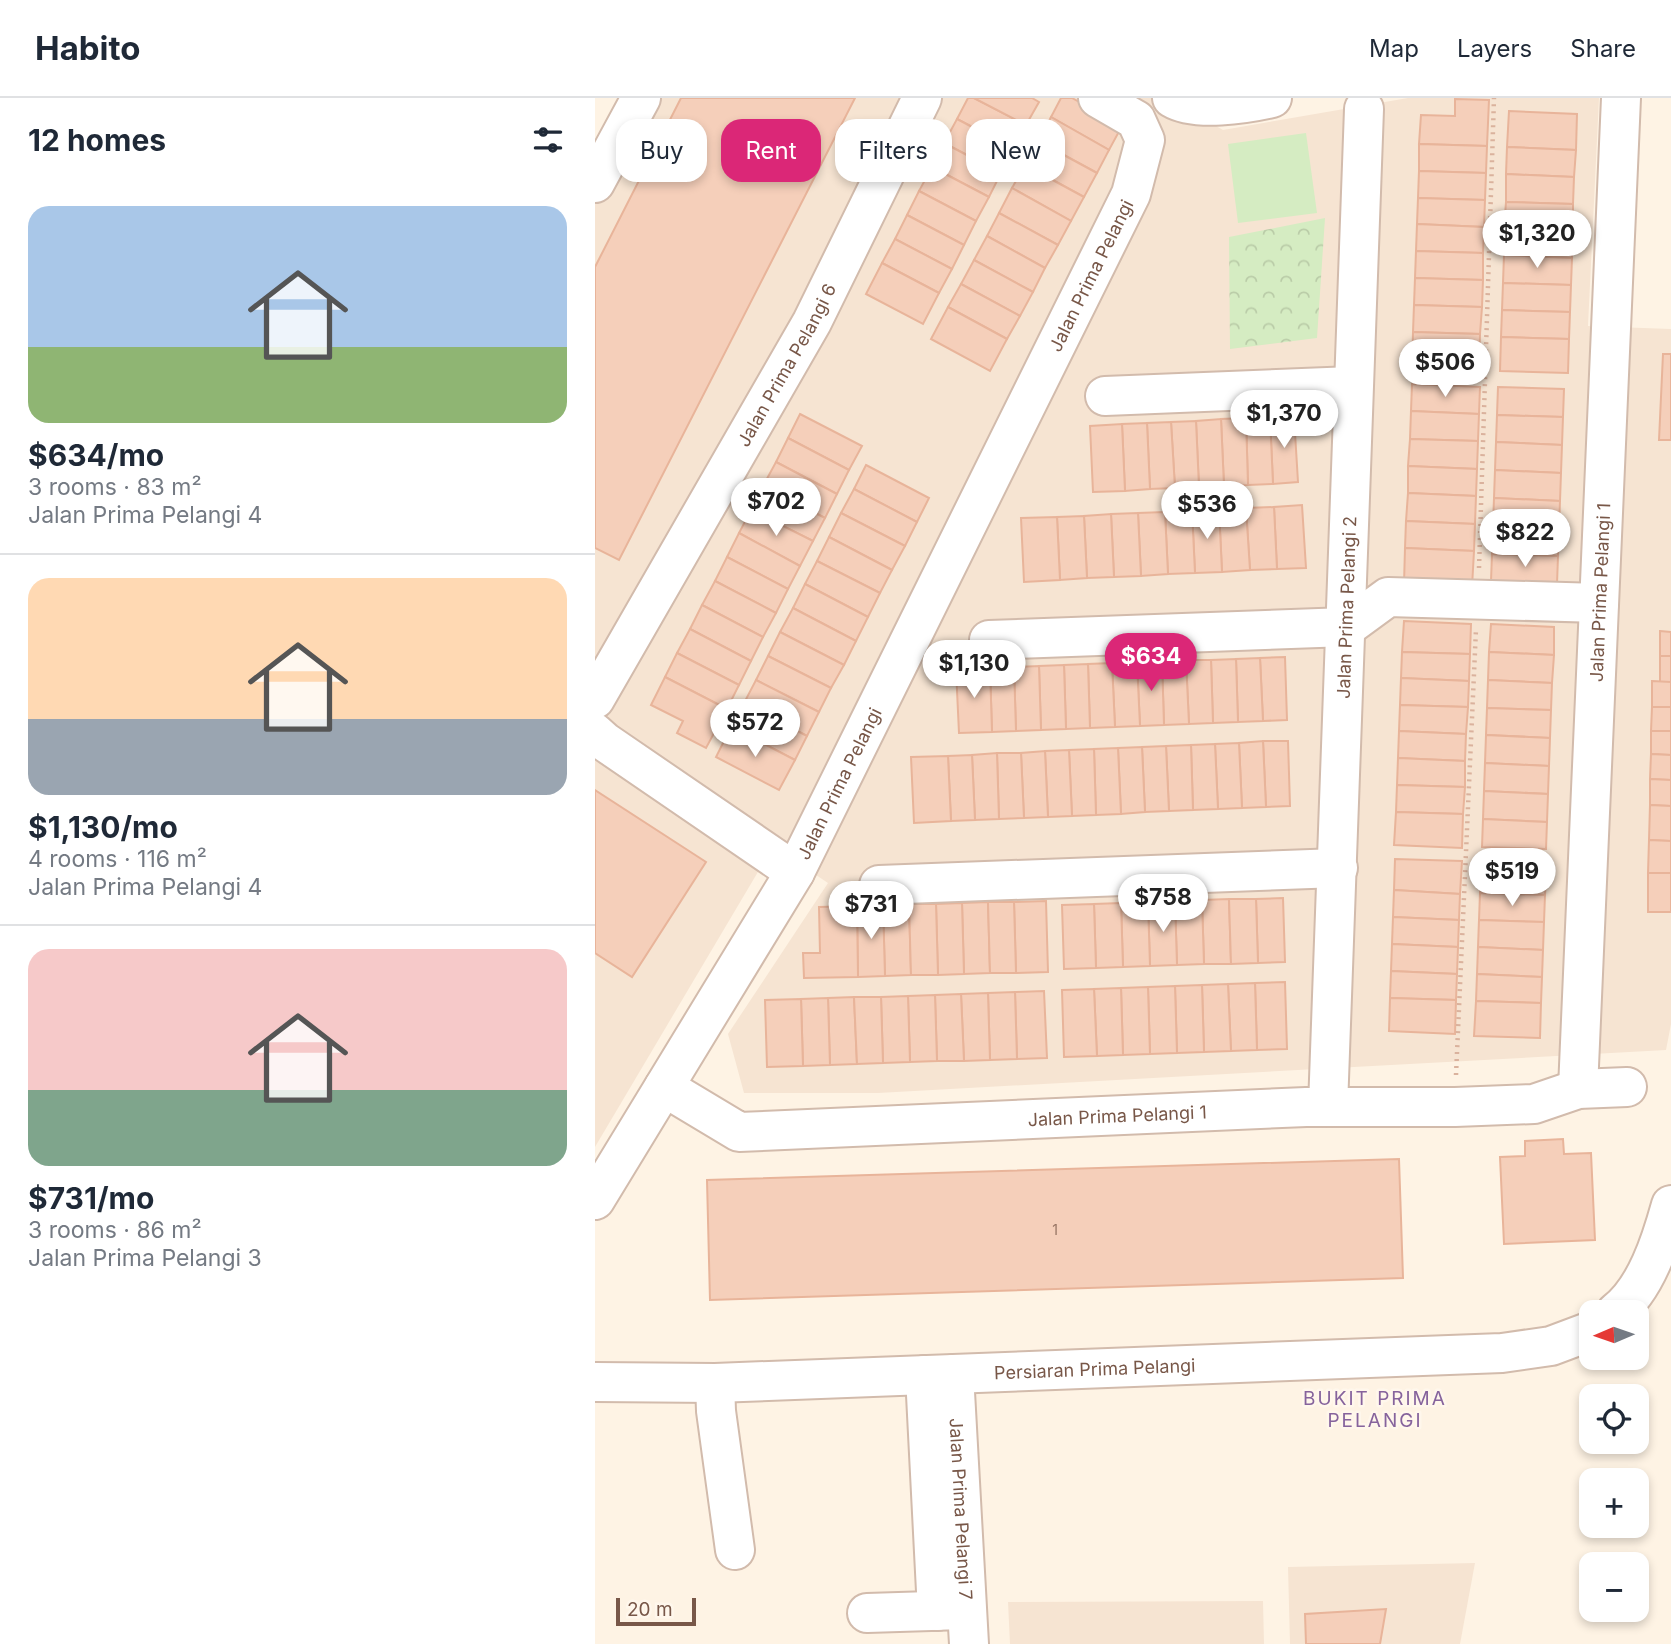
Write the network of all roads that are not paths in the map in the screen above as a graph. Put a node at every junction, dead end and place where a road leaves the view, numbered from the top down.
1 (641, 98) edge
2 (922, 98) edge
3 (1098, 98) edge
4 (1272, 98) edge
5 (1621, 98) edge
6 (1179, 100) edge
7 (1364, 108) dead end
8 (595, 183) edge
9 (1353, 386) junction
10 (1105, 396) dead end
11 (1599, 603) junction
12 (1347, 627) junction
13 (989, 640) dead end
14 (595, 699) edge
15 (595, 733) edge
16 (1338, 868) junction
17 (795, 872) junction
18 (879, 885) dead end
19 (664, 1087) junction
20 (1627, 1087) dead end
21 (1578, 1089) junction
22 (1328, 1107) junction
23 (595, 1200) edge
24 (1671, 1205) edge
25 (1631, 1300) edge
26 (1579, 1336) edge
27 (940, 1375) junction
28 (595, 1382) edge
29 (715, 1383) junction
30 (735, 1550) dead end
31 (867, 1614) dead end
32 (958, 1621) edge

1 - 8 street
2 - 14 street, Jalan Prima Pelangi 6
3 - 17 street, Jalan Prima Pelangi
4 - 6 street
5 - 11 street, Jalan Prima Pelangi 1
7 - 9 street, Jalan Prima Pelangi 2
9 - 10 street
9 - 12 street, Jalan Prima Pelangi 2
11 - 12 street
11 - 21 street, Jalan Prima Pelangi 1
12 - 13 street
12 - 16 street, Jalan Prima Pelangi 2
15 - 17 street
16 - 18 street
16 - 22 street, Jalan Prima Pelangi 2
17 - 19 street, Jalan Prima Pelangi
19 - 22 street, Jalan Prima Pelangi 1
19 - 23 street, Jalan Prima Pelangi
20 - 21 street, Jalan Prima Pelangi 1
21 - 22 street, Jalan Prima Pelangi 1
24 - 25 street
26 - 27 street, Persiaran Prima Pelangi
27 - 29 street, Persiaran Prima Pelangi
27 - 32 street, Jalan Prima Pelangi 7
28 - 29 street, Persiaran Prima Pelangi
29 - 30 street
31 - 32 street

